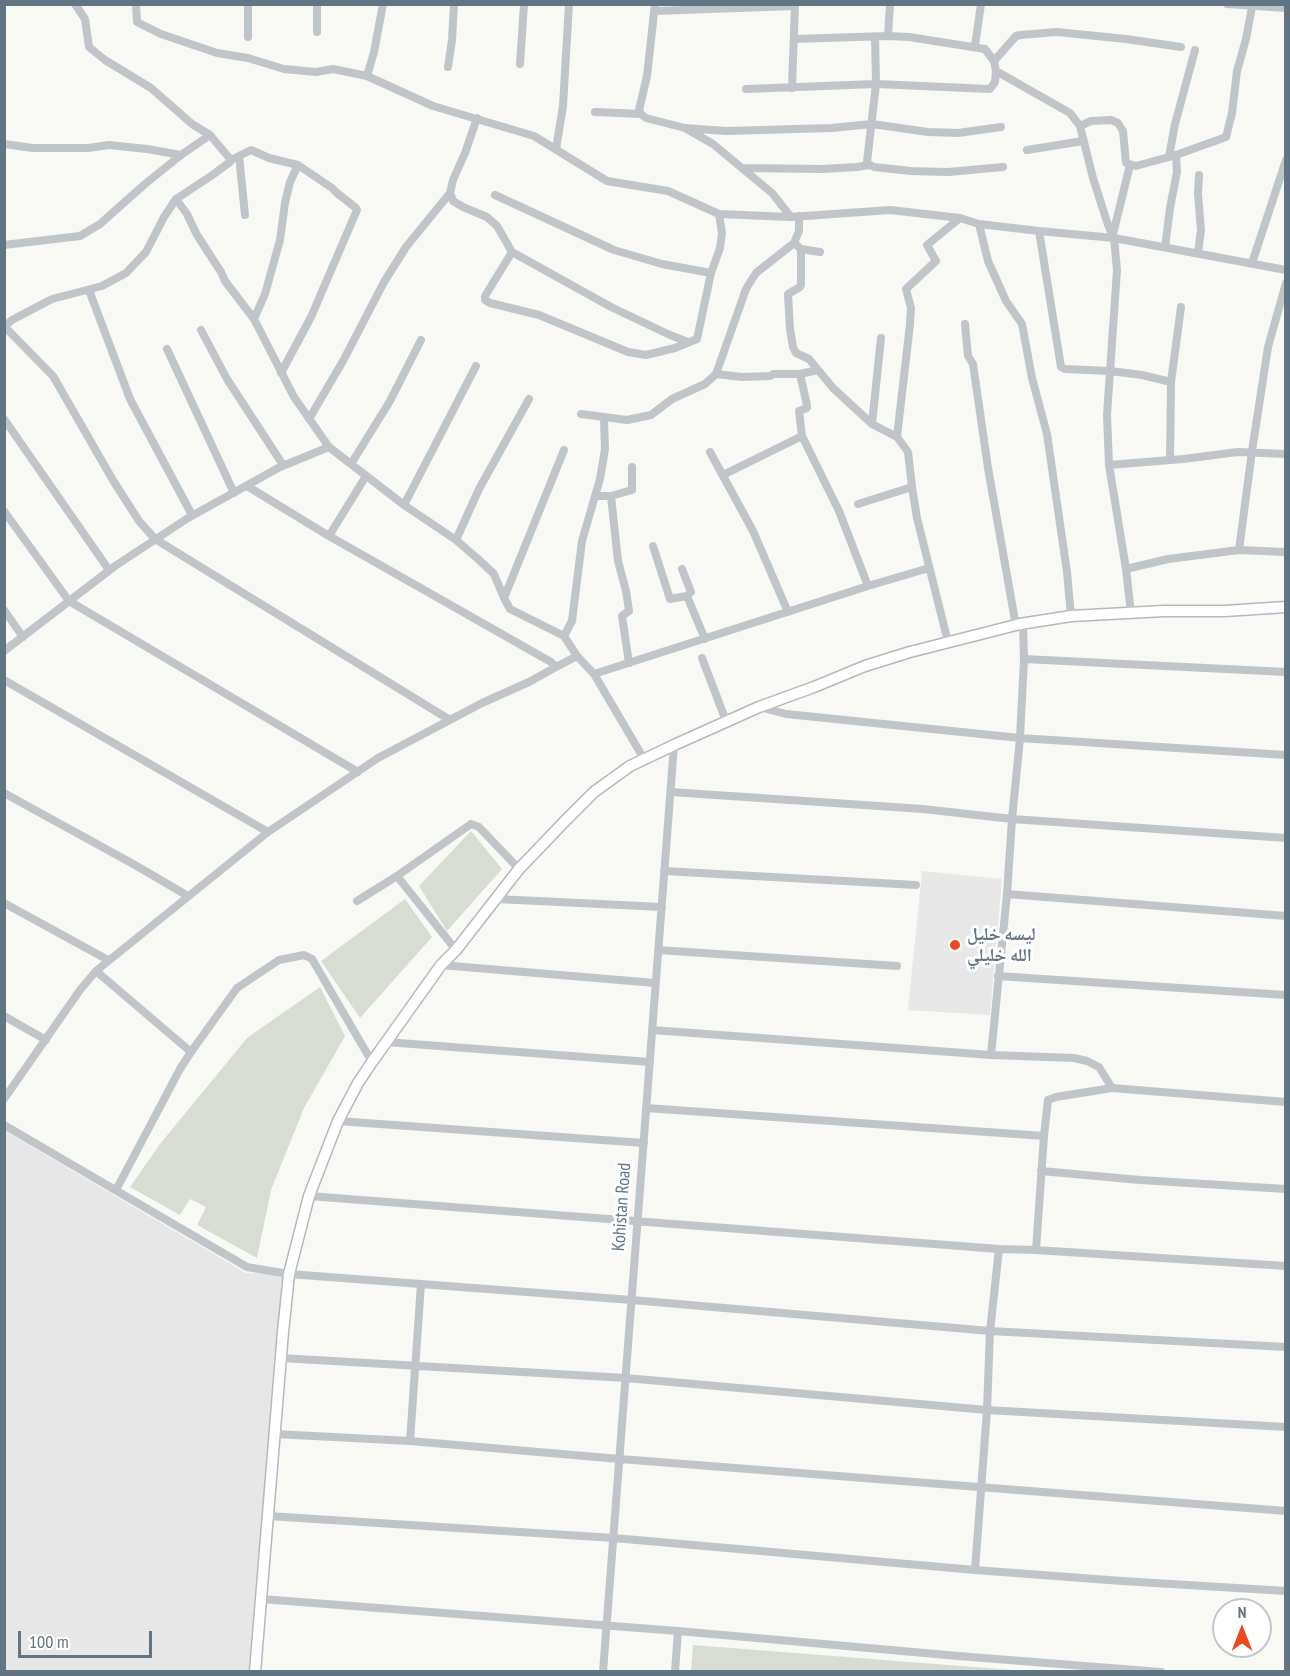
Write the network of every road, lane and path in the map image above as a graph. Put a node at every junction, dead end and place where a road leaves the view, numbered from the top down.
1 (75, 4) edge
2 (136, 4) edge
3 (248, 4) edge
4 (317, 4) edge
5 (383, 4) edge
6 (454, 4) edge
7 (524, 4) edge
8 (569, 4) edge
9 (890, 4) edge
10 (981, 4) edge
11 (1227, 4) edge
12 (795, 5) edge
13 (1252, 7) junction
14 (655, 8) edge
15 (1286, 8) edge
16 (316, 32) dead end
17 (888, 36) junction
18 (248, 37) dead end
19 (875, 37) junction
20 (794, 39) junction
21 (975, 46) junction
22 (1181, 47) dead end
23 (1195, 50) dead end
24 (994, 61) junction
25 (520, 64) dead end
26 (448, 67) dead end
27 (996, 70) junction
28 (367, 76) junction
29 (876, 84) junction
30 (792, 88) junction
31 (746, 90) dead end
32 (595, 112) dead end
33 (641, 114) junction
34 (477, 118) junction
35 (872, 124) junction
36 (1080, 126) junction
37 (1002, 127) dead end
38 (686, 129) junction
39 (210, 135) junction
40 (1083, 141) junction
41 (4, 144) edge
42 (556, 149) junction
43 (1027, 150) dead end
44 (181, 155) junction
45 (1173, 156) junction
46 (235, 158) junction
47 (1286, 160) edge
48 (298, 165) junction
49 (870, 165) junction
50 (1130, 165) junction
51 (1003, 167) dead end
52 (742, 168) junction
53 (1199, 175) dead end
54 (450, 193) junction
55 (495, 195) dead end
56 (176, 199) junction
57 (719, 214) junction
58 (245, 215) dead end
59 (795, 216) junction
60 (960, 218) junction
61 (980, 224) junction
62 (1039, 231) junction
63 (1113, 236) junction
64 (4, 245) edge
65 (798, 246) junction
66 (1165, 247) junction
67 (512, 252) junction
68 (820, 252) dead end
69 (1198, 253) junction
70 (1252, 263) junction
71 (1286, 270) edge
72 (711, 273) junction
73 (1286, 284) edge
74 (89, 290) junction
75 (1180, 307) dead end
76 (254, 319) junction
77 (965, 324) dead end
78 (5, 326) edge
79 (201, 330) dead end
80 (881, 338) dead end
81 (420, 340) dead end
82 (688, 342) junction
83 (167, 349) dead end
84 (476, 366) dead end
85 (818, 370) junction
86 (1110, 371) junction
87 (281, 373) junction
88 (716, 374) junction
89 (800, 374) junction
90 (1172, 382) junction
91 (529, 399) dead end
92 (581, 414) dead end
93 (604, 418) junction
94 (309, 419) junction
95 (4, 420) edge
96 (872, 424) junction
97 (802, 436) junction
98 (897, 437) junction
99 (329, 447) junction
100 (564, 450) dead end
101 (1252, 451) junction
102 (710, 452) dead end
103 (1286, 454) edge
104 (1170, 460) junction
105 (351, 464) junction
106 (283, 465) junction
107 (1109, 465) junction
108 (632, 467) dead end
109 (723, 475) junction
110 (366, 476) junction
111 (247, 486) junction
112 (912, 487) junction
113 (234, 493) junction
114 (595, 496) junction
115 (611, 496) junction
116 (858, 504) dead end
117 (404, 505) junction
118 (4, 511) edge
119 (192, 515) junction
120 (329, 536) junction
121 (155, 539) junction
122 (456, 540) junction
123 (653, 546) dead end
124 (1239, 550) junction
125 (1286, 552) edge
126 (928, 568) junction
127 (682, 569) dead end
128 (1126, 569) junction
129 (109, 570) junction
130 (868, 586) junction
131 (687, 596) junction
132 (504, 598) junction
133 (69, 601) junction
134 (1286, 607) edge
135 (4, 610) edge
136 (788, 612) junction
137 (1131, 613) junction
138 (1071, 616) junction
139 (1020, 625) junction
140 (564, 636) junction
141 (23, 637) junction
142 (705, 639) junction
143 (948, 642) junction
144 (4, 651) edge
145 (577, 656) junction
146 (702, 658) dead end
147 (1024, 659) junction
148 (628, 663) junction
149 (556, 667) junction
150 (1286, 672) edge
151 (594, 674) junction
152 (4, 680) edge
153 (759, 707) junction
154 (450, 720) junction
155 (726, 721) junction
156 (1020, 738) junction
157 (674, 745) junction
158 (1286, 755) edge
159 (644, 759) junction
160 (358, 772) junction
161 (671, 792) junction
162 (4, 793) edge
163 (1012, 819) junction
164 (267, 832) junction
165 (1286, 838) edge
166 (519, 869) junction
167 (664, 871) junction
168 (398, 876) junction
169 (916, 885) dead end
170 (1007, 894) junction
171 (188, 896) junction
172 (496, 899) junction
173 (357, 901) dead end
174 (4, 903) edge
175 (662, 907) junction
176 (1286, 916) edge
177 (456, 950) junction
178 (658, 950) junction
179 (108, 960) junction
180 (441, 965) junction
181 (897, 966) dead end
182 (96, 971) junction
183 (998, 976) junction
184 (655, 983) junction
185 (1286, 995) edge
186 (4, 1016) edge
187 (652, 1030) junction
188 (46, 1040) junction
189 (386, 1042) junction
190 (191, 1052) junction
191 (991, 1056) junction
192 (372, 1062) junction
193 (650, 1062) junction
194 (1112, 1088) junction
195 (4, 1099) edge
196 (1286, 1102) edge
197 (646, 1108) junction
198 (338, 1121) junction
199 (4, 1125) edge
200 (1044, 1136) junction
201 (644, 1143) junction
202 (1041, 1171) junction
203 (1286, 1189) edge
204 (116, 1190) junction
205 (309, 1196) junction
206 (638, 1221) junction
207 (999, 1249) junction
208 (1036, 1250) junction
209 (1286, 1266) edge
210 (289, 1274) junction
211 (421, 1284) junction
212 (632, 1300) junction
213 (990, 1331) junction
214 (1286, 1347) edge
215 (281, 1358) junction
216 (416, 1366) junction
217 (626, 1378) junction
218 (987, 1410) junction
219 (1286, 1427) edge
220 (275, 1434) junction
221 (410, 1441) junction
222 (620, 1460) junction
223 (980, 1487) junction
224 (1286, 1511) edge
225 (268, 1516) junction
226 (614, 1538) junction
227 (975, 1570) junction
228 (1286, 1591) edge
229 (261, 1599) junction
230 (607, 1626) junction
231 (678, 1631) junction
232 (255, 1671) edge
233 (603, 1671) edge
234 (675, 1671) edge
235 (1161, 1671) edge

1 - 39 street
2 - 28 street
3 - 18 street
4 - 16 street
5 - 28 street
6 - 26 street
7 - 25 street
8 - 42 street
9 - 17 street
10 - 21 street
11 - 13 street
12 - 14 street
12 - 20 street
13 - 15 street
13 - 45 street
14 - 33 street
17 - 19 street
17 - 21 street
19 - 20 street
19 - 29 street
20 - 30 street
21 - 24 street
22 - 24 street
23 - 45 street
24 - 27 street
27 - 29 street
27 - 36 street
28 - 34 street
29 - 30 street
29 - 35 street
30 - 31 street
32 - 33 street
33 - 38 street
34 - 42 street
34 - 54 street
35 - 37 street
35 - 38 street
35 - 49 street
36 - 40 street
36 - 50 street
38 - 52 street
39 - 44 street
39 - 46 street
40 - 43 street
40 - 63 street
41 - 44 street
42 - 57 street
44 - 64 street
45 - 50 street
45 - 66 street
46 - 48 street
46 - 56 street
46 - 58 street
47 - 70 street
48 - 76 street
48 - 87 street
49 - 51 street
49 - 52 street
50 - 63 street
52 - 59 street
53 - 69 street
54 - 67 street
54 - 94 street
55 - 72 street
56 - 74 street
56 - 76 street
57 - 59 street
57 - 72 street
59 - 60 street
59 - 65 street
60 - 61 street
60 - 98 street
61 - 62 street
61 - 138 street
62 - 63 street
62 - 86 street
63 - 66 street
63 - 86 street
65 - 68 street
65 - 85 street
65 - 88 street
66 - 69 street
67 - 82 street
67 - 82 street
69 - 70 street
70 - 71 street
72 - 82 street
73 - 101 street
74 - 78 street
74 - 119 street
75 - 90 street
76 - 87 street
77 - 139 street
78 - 121 street
79 - 106 street
80 - 96 street
81 - 105 street
83 - 113 street
84 - 117 street
85 - 89 street
85 - 96 street
86 - 90 street
86 - 107 street
87 - 94 street
88 - 89 street
88 - 93 street
89 - 97 street
90 - 104 street
91 - 122 street
92 - 93 street
93 - 114 street
94 - 99 street
95 - 129 street
96 - 98 street
97 - 109 street
97 - 130 street
98 - 112 street
99 - 105 street
99 - 106 street
100 - 132 street
101 - 103 street
101 - 104 street
101 - 124 street
102 - 109 street
104 - 107 street
105 - 110 street
106 - 111 street
107 - 128 street
108 - 115 street
109 - 136 street
110 - 117 street
110 - 120 street
111 - 113 street
111 - 120 street
112 - 116 street
112 - 126 street
113 - 119 street
114 - 115 street
114 - 140 street
115 - 148 street
117 - 122 street
118 - 133 street
119 - 121 street
120 - 149 street
121 - 129 street
121 - 154 street
122 - 132 street
123 - 131 street
124 - 125 street
124 - 128 street
126 - 130 street
126 - 143 street
127 - 131 street
128 - 137 street
129 - 133 street
130 - 136 street
131 - 142 street
132 - 140 street
133 - 141 street
133 - 160 street
134 - 137 main road
135 - 141 street
136 - 142 street
137 - 138 main road
138 - 139 main road
139 - 143 main road
139 - 147 street
140 - 145 street
141 - 144 street
142 - 148 street
143 - 153 main road
145 - 149 street
145 - 151 street
146 - 155 street
147 - 150 street
147 - 156 street
148 - 151 street
149 - 154 street
151 - 159 street
152 - 164 street
153 - 155 main road
153 - 156 street
154 - 160 street
155 - 157 main road
156 - 158 street
156 - 163 street
157 - 159 main road
157 - 161 street, Kohistan Road
159 - 166 main road
160 - 164 street
161 - 163 street
161 - 167 street, Kohistan Road
162 - 171 street
163 - 165 street
163 - 170 street
164 - 171 street
166 - 168 street
166 - 172 main road
167 - 169 street
167 - 175 street, Kohistan Road
168 - 173 street
168 - 177 street
170 - 176 street
170 - 183 street
171 - 179 street
172 - 175 street
172 - 177 main road
174 - 179 street
175 - 178 street, Kohistan Road
177 - 180 main road
178 - 181 street
178 - 184 street, Kohistan Road
179 - 182 street
180 - 184 street
180 - 189 main road
182 - 188 street
182 - 190 street
183 - 185 street
183 - 191 street
184 - 187 street, Kohistan Road
186 - 188 street
187 - 191 street
187 - 193 street, Kohistan Road
188 - 195 street
189 - 192 main road
189 - 193 street
190 - 192 street
190 - 204 street
191 - 194 street
192 - 198 main road
193 - 197 street, Kohistan Road
194 - 196 street
194 - 200 street
197 - 200 street
197 - 201 street, Kohistan Road
198 - 201 street
198 - 205 main road
199 - 204 street
200 - 202 street
201 - 206 street, Kohistan Road
202 - 203 street
202 - 208 street
204 - 210 street
205 - 206 street
205 - 210 main road
206 - 207 street
206 - 212 street, Kohistan Road
207 - 208 street
207 - 213 street
208 - 209 street
210 - 211 street
210 - 215 main road
211 - 212 street
211 - 216 street
212 - 213 street
212 - 217 street, Kohistan Road
213 - 214 street
213 - 218 street
215 - 216 street
215 - 220 main road
216 - 217 street
216 - 221 street
217 - 218 street
217 - 222 street, Kohistan Road
218 - 219 street
218 - 223 street
220 - 221 street
220 - 225 main road
221 - 222 street
222 - 223 street
222 - 226 street, Kohistan Road
223 - 224 street
223 - 227 street
225 - 226 street
225 - 229 main road
226 - 227 street
226 - 230 street, Kohistan Road
227 - 228 street
229 - 230 street
229 - 232 main road
230 - 231 street
230 - 233 street, Kohistan Road
231 - 234 street
231 - 235 street

